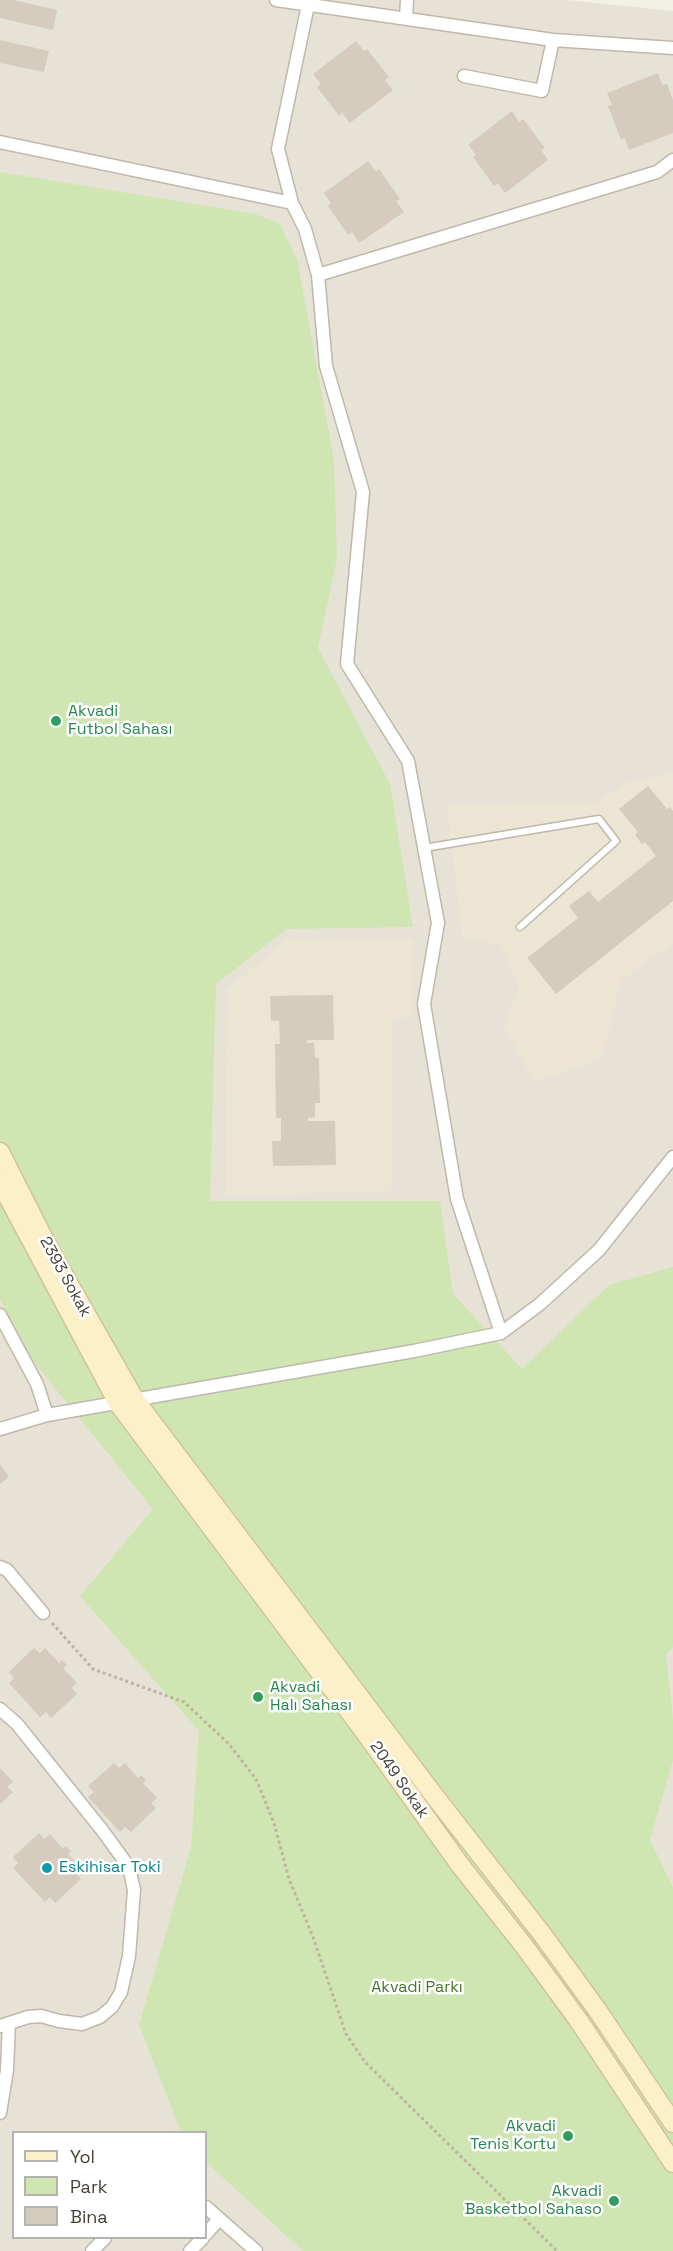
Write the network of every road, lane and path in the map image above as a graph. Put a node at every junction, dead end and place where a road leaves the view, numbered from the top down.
1 (276, 0) edge
2 (407, 0) edge
3 (308, 5) junction
4 (406, 19) junction
5 (553, 40) junction
6 (673, 48) edge
7 (464, 76) dead end
8 (0, 142) edge
9 (673, 160) edge
10 (292, 203) junction
11 (318, 275) junction
12 (424, 848) junction
13 (520, 927) dead end
14 (0, 1152) edge
15 (673, 1157) edge
16 (0, 1182) edge
17 (0, 1315) edge
18 (501, 1333) junction
19 (127, 1402) junction
20 (47, 1415) junction
21 (0, 1429) edge
22 (0, 1567) edge
23 (43, 1613) joint
24 (0, 1709) edge
25 (4, 2024) edge
26 (0, 2113) edge
27 (673, 2123) edge
28 (673, 2163) edge
29 (207, 2208) edge
30 (219, 2219) junction
31 (207, 2233) edge
32 (104, 2239) edge
33 (201, 2239) edge
34 (92, 2251) edge
35 (190, 2251) edge
36 (256, 2251) edge
37 (557, 2251) edge

1 - 3 street
2 - 4 street
3 - 4 street
3 - 10 street
4 - 5 street
5 - 6 street
5 - 7 street
8 - 10 street
9 - 11 street
10 - 11 street
11 - 12 street
12 - 13 lane
12 - 18 street
14 - 19 main road, 2393 Sokak
15 - 18 street
16 - 19 main road, 2393 Sokak
17 - 20 street
18 - 19 street
19 - 20 street
19 - 27 main road, 2049 Sokak
19 - 28 main road, 2049 Sokak
20 - 21 street
22 - 23 street
23 - 37 path
24 - 25 street
25 - 26 street
29 - 30 street
30 - 31 street
30 - 36 street
32 - 34 street
33 - 35 street

